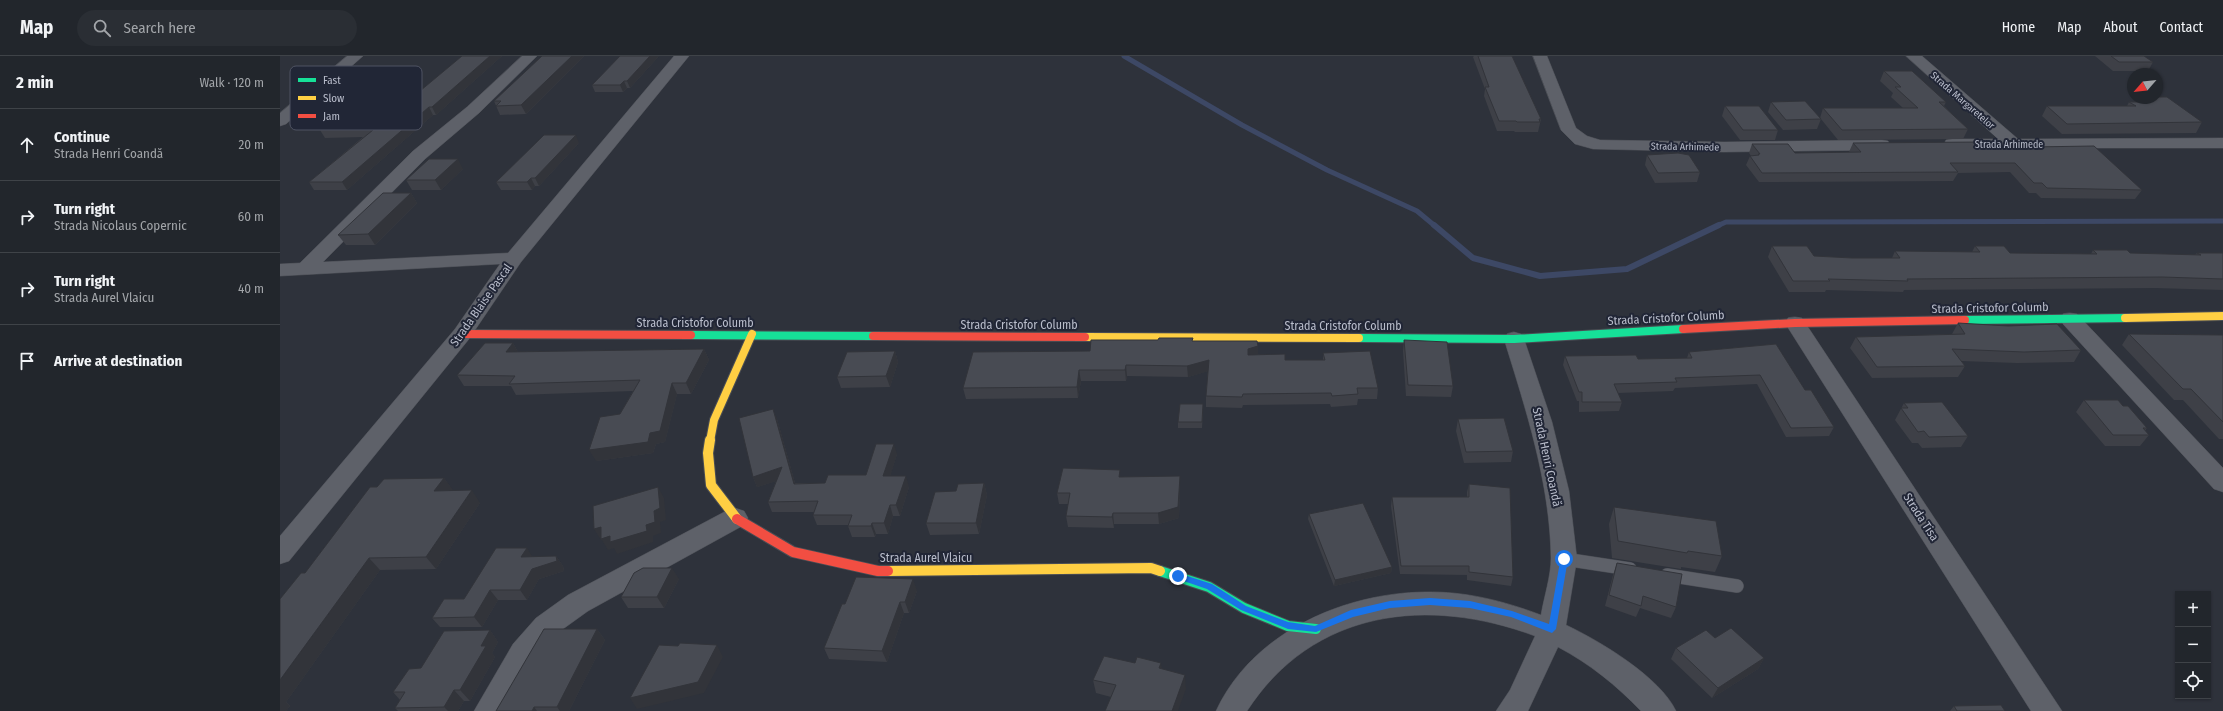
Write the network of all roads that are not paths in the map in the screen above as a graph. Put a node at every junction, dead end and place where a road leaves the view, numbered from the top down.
1 (356, 56) edge
2 (530, 56) edge
3 (682, 56) edge
4 (1540, 56) edge
5 (1913, 56) edge
6 (344, 66) edge
7 (290, 112) edge
8 (280, 121) edge
9 (2013, 143) junction
10 (2223, 143) edge
11 (1935, 144) edge
12 (1896, 145) edge
13 (514, 258) junction
14 (305, 269) junction
15 (280, 270) edge
16 (2223, 316) edge
17 (2070, 319) junction
18 (1795, 323) junction
19 (462, 334) junction
20 (752, 334) junction
21 (1514, 339) junction
22 (2223, 483) edge
23 (735, 518) junction
24 (280, 554) edge
25 (1564, 559) junction
26 (1737, 586) dead end
27 (1316, 629) junction
28 (1552, 629) junction
29 (489, 711) edge
30 (1231, 711) edge
31 (1511, 711) edge
32 (1661, 711) edge
33 (2047, 711) edge

1 - 6 street
2 - 14 street
3 - 13 street, Strada Blaise Pascal
4 - 12 street, Strada Arhimede
5 - 9 street, Strada Margaretelor
7 - 8 street
9 - 10 street, Strada Arhimede
9 - 11 street, Strada Arhimede
13 - 14 street
13 - 19 street, Strada Blaise Pascal
14 - 15 street
16 - 17 street, Strada Cristofor Columb
17 - 18 street, Strada Cristofor Columb
17 - 22 street
18 - 21 street, Strada Cristofor Columb
18 - 33 street, Strada Tisa
19 - 20 street, Strada Cristofor Columb
19 - 24 street, Strada Blaise Pascal
20 - 21 street, Strada Cristofor Columb
20 - 23 street, Strada Aurel Vlaicu
21 - 25 street, Strada Henri Coandă
23 - 27 street, Strada Aurel Vlaicu
23 - 29 street
25 - 26 lane
25 - 28 street, Strada Henri Coandă
27 - 28 street
27 - 30 street
28 - 31 street, Strada Henri Coandă
28 - 32 street

